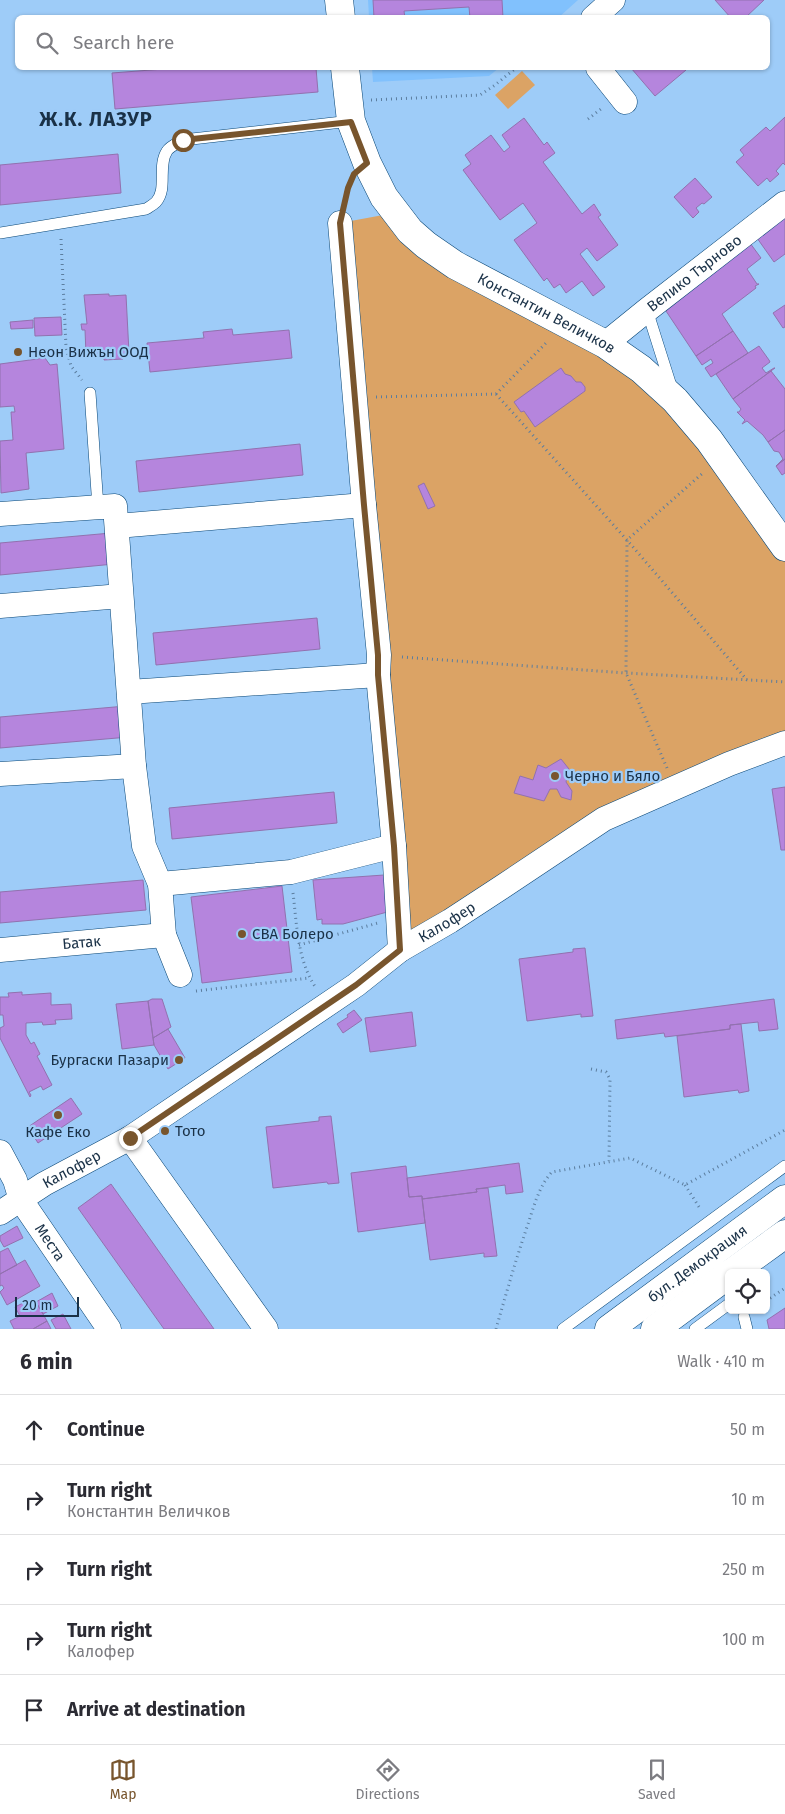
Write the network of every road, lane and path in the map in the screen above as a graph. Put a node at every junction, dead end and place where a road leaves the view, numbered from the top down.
1 (339, 0) edge
2 (613, 0) edge
3 (341, 15) edge
4 (596, 15) edge
5 (345, 70) edge
6 (513, 70) edge
7 (600, 70) edge
8 (625, 102) dead end
9 (350, 112) junction
10 (367, 163) junction
11 (785, 203) edge
12 (60, 223) junction
13 (340, 223) joint
14 (0, 233) edge
15 (647, 310) junction
16 (565, 324) junction
17 (605, 344) junction
18 (90, 393) joint
19 (496, 394) junction
20 (356, 398) junction
21 (675, 400) junction
22 (720, 456) junction
23 (364, 505) junction
24 (98, 507) junction
25 (0, 514) edge
26 (117, 526) junction
27 (627, 540) junction
28 (785, 547) edge
29 (122, 596) junction
30 (0, 606) edge
31 (378, 665) junction
32 (626, 673) junction
33 (748, 680) junction
34 (785, 682) edge
35 (130, 692) junction
36 (785, 743) edge
37 (134, 766) junction
38 (0, 774) edge
39 (675, 786) junction
40 (394, 846) junction
41 (291, 872) junction
42 (160, 884) junction
43 (398, 917) junction
44 (164, 935) junction
45 (299, 945) junction
46 (0, 950) edge
47 (400, 950) junction
48 (180, 974) joint
49 (309, 978) junction
50 (327, 1005) junction
51 (591, 1069) dead end
52 (785, 1130) edge
53 (130, 1138) junction
54 (0, 1152) edge
55 (609, 1161) junction
56 (785, 1166) edge
57 (785, 1199) edge
58 (21, 1200) junction
59 (0, 1213) edge
60 (785, 1234) edge
61 (739, 1269) edge
62 (725, 1278) edge
63 (785, 1288) edge
64 (770, 1298) edge
65 (725, 1307) edge
66 (744, 1317) dead end
67 (109, 1329) edge
68 (266, 1329) edge
69 (496, 1329) edge
70 (564, 1329) edge
71 (609, 1329) edge
72 (655, 1329) edge
73 (695, 1329) edge
74 (747, 1329) edge

1 - 3 main road
2 - 4 street
5 - 9 main road, Константин Величков
6 - 9 path
7 - 8 street
9 - 10 main road, Константин Величков
9 - 12 lane
10 - 13 path
10 - 16 main road, Константин Величков
11 - 15 street, Велико Търново
12 - 14 lane
12 - 18 path
13 - 20 street
15 - 17 street, Велико Търново
15 - 21 lane
16 - 17 main road, Константин Величков
16 - 19 path
17 - 21 main road, Константин Величков
18 - 24 lane
19 - 20 path
19 - 27 path
20 - 23 street
21 - 22 main road, Константин Величков
22 - 27 path
22 - 28 main road, Константин Величков
23 - 26 street
23 - 31 street
24 - 25 street
24 - 26 street
26 - 29 street
27 - 32 path
27 - 33 path
29 - 30 street
29 - 35 street
31 - 32 path
31 - 35 street
31 - 40 street
32 - 33 path
32 - 39 path
33 - 34 path
35 - 37 street
36 - 39 street, Калофер
37 - 38 street
37 - 42 street
39 - 47 street, Калофер
40 - 41 street
40 - 43 street
41 - 42 street
41 - 45 path
42 - 44 street
43 - 45 path
43 - 47 street
44 - 46 street, Батак
44 - 48 street
45 - 49 path
47 - 50 street, Калофер
48 - 49 path
49 - 50 path
50 - 53 street, Калофер
51 - 55 path
52 - 55 path
53 - 58 street, Калофер
53 - 68 street
54 - 58 street, Места
55 - 69 path
56 - 70 lane
57 - 71 main road, бул. Демокрация
58 - 59 street, Калофер
58 - 67 street, Места
60 - 61 main road, бул. Демокрация
62 - 72 main road, бул. Демокрация
63 - 64 path
65 - 73 lane
66 - 74 lane

